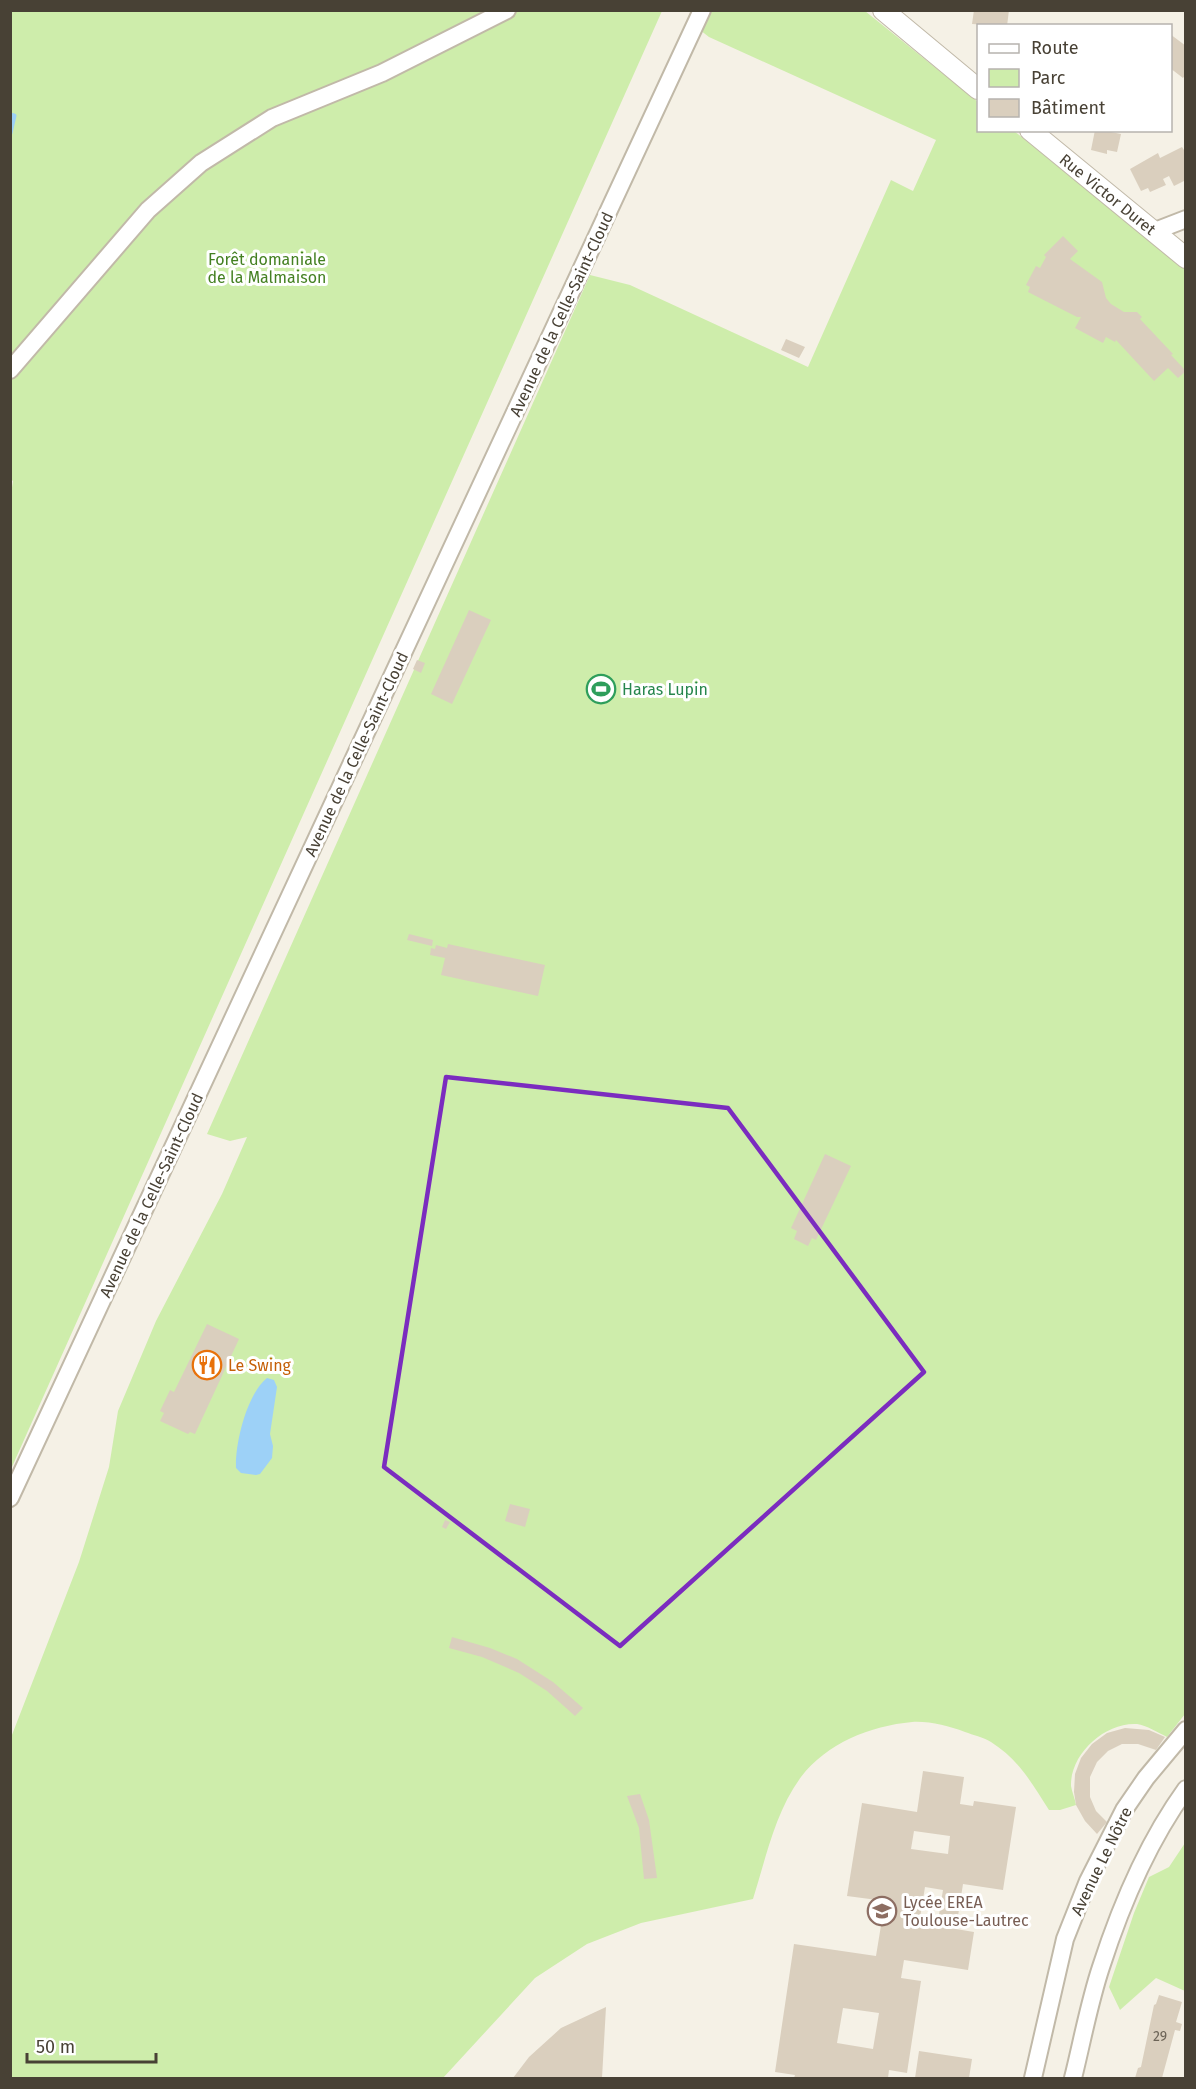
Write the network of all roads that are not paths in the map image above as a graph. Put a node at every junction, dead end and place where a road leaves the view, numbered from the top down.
1 (507, 10) edge
2 (702, 10) edge
3 (883, 10) edge
4 (977, 88) edge
5 (1032, 132) edge
6 (1185, 219) edge
7 (1155, 231) junction
8 (1185, 258) edge
9 (10, 370) edge
10 (10, 1498) edge
11 (1185, 1731) edge
12 (1185, 1789) edge
13 (1033, 2079) edge
14 (1073, 2079) edge

1 - 9 street
2 - 10 street, Avenue de la Celle-Saint-Cloud
3 - 4 street
5 - 7 street, Rue Victor Duret
6 - 7 street
7 - 8 street, Rue Victor Duret
11 - 13 street, Avenue Le Nôtre
12 - 14 street

